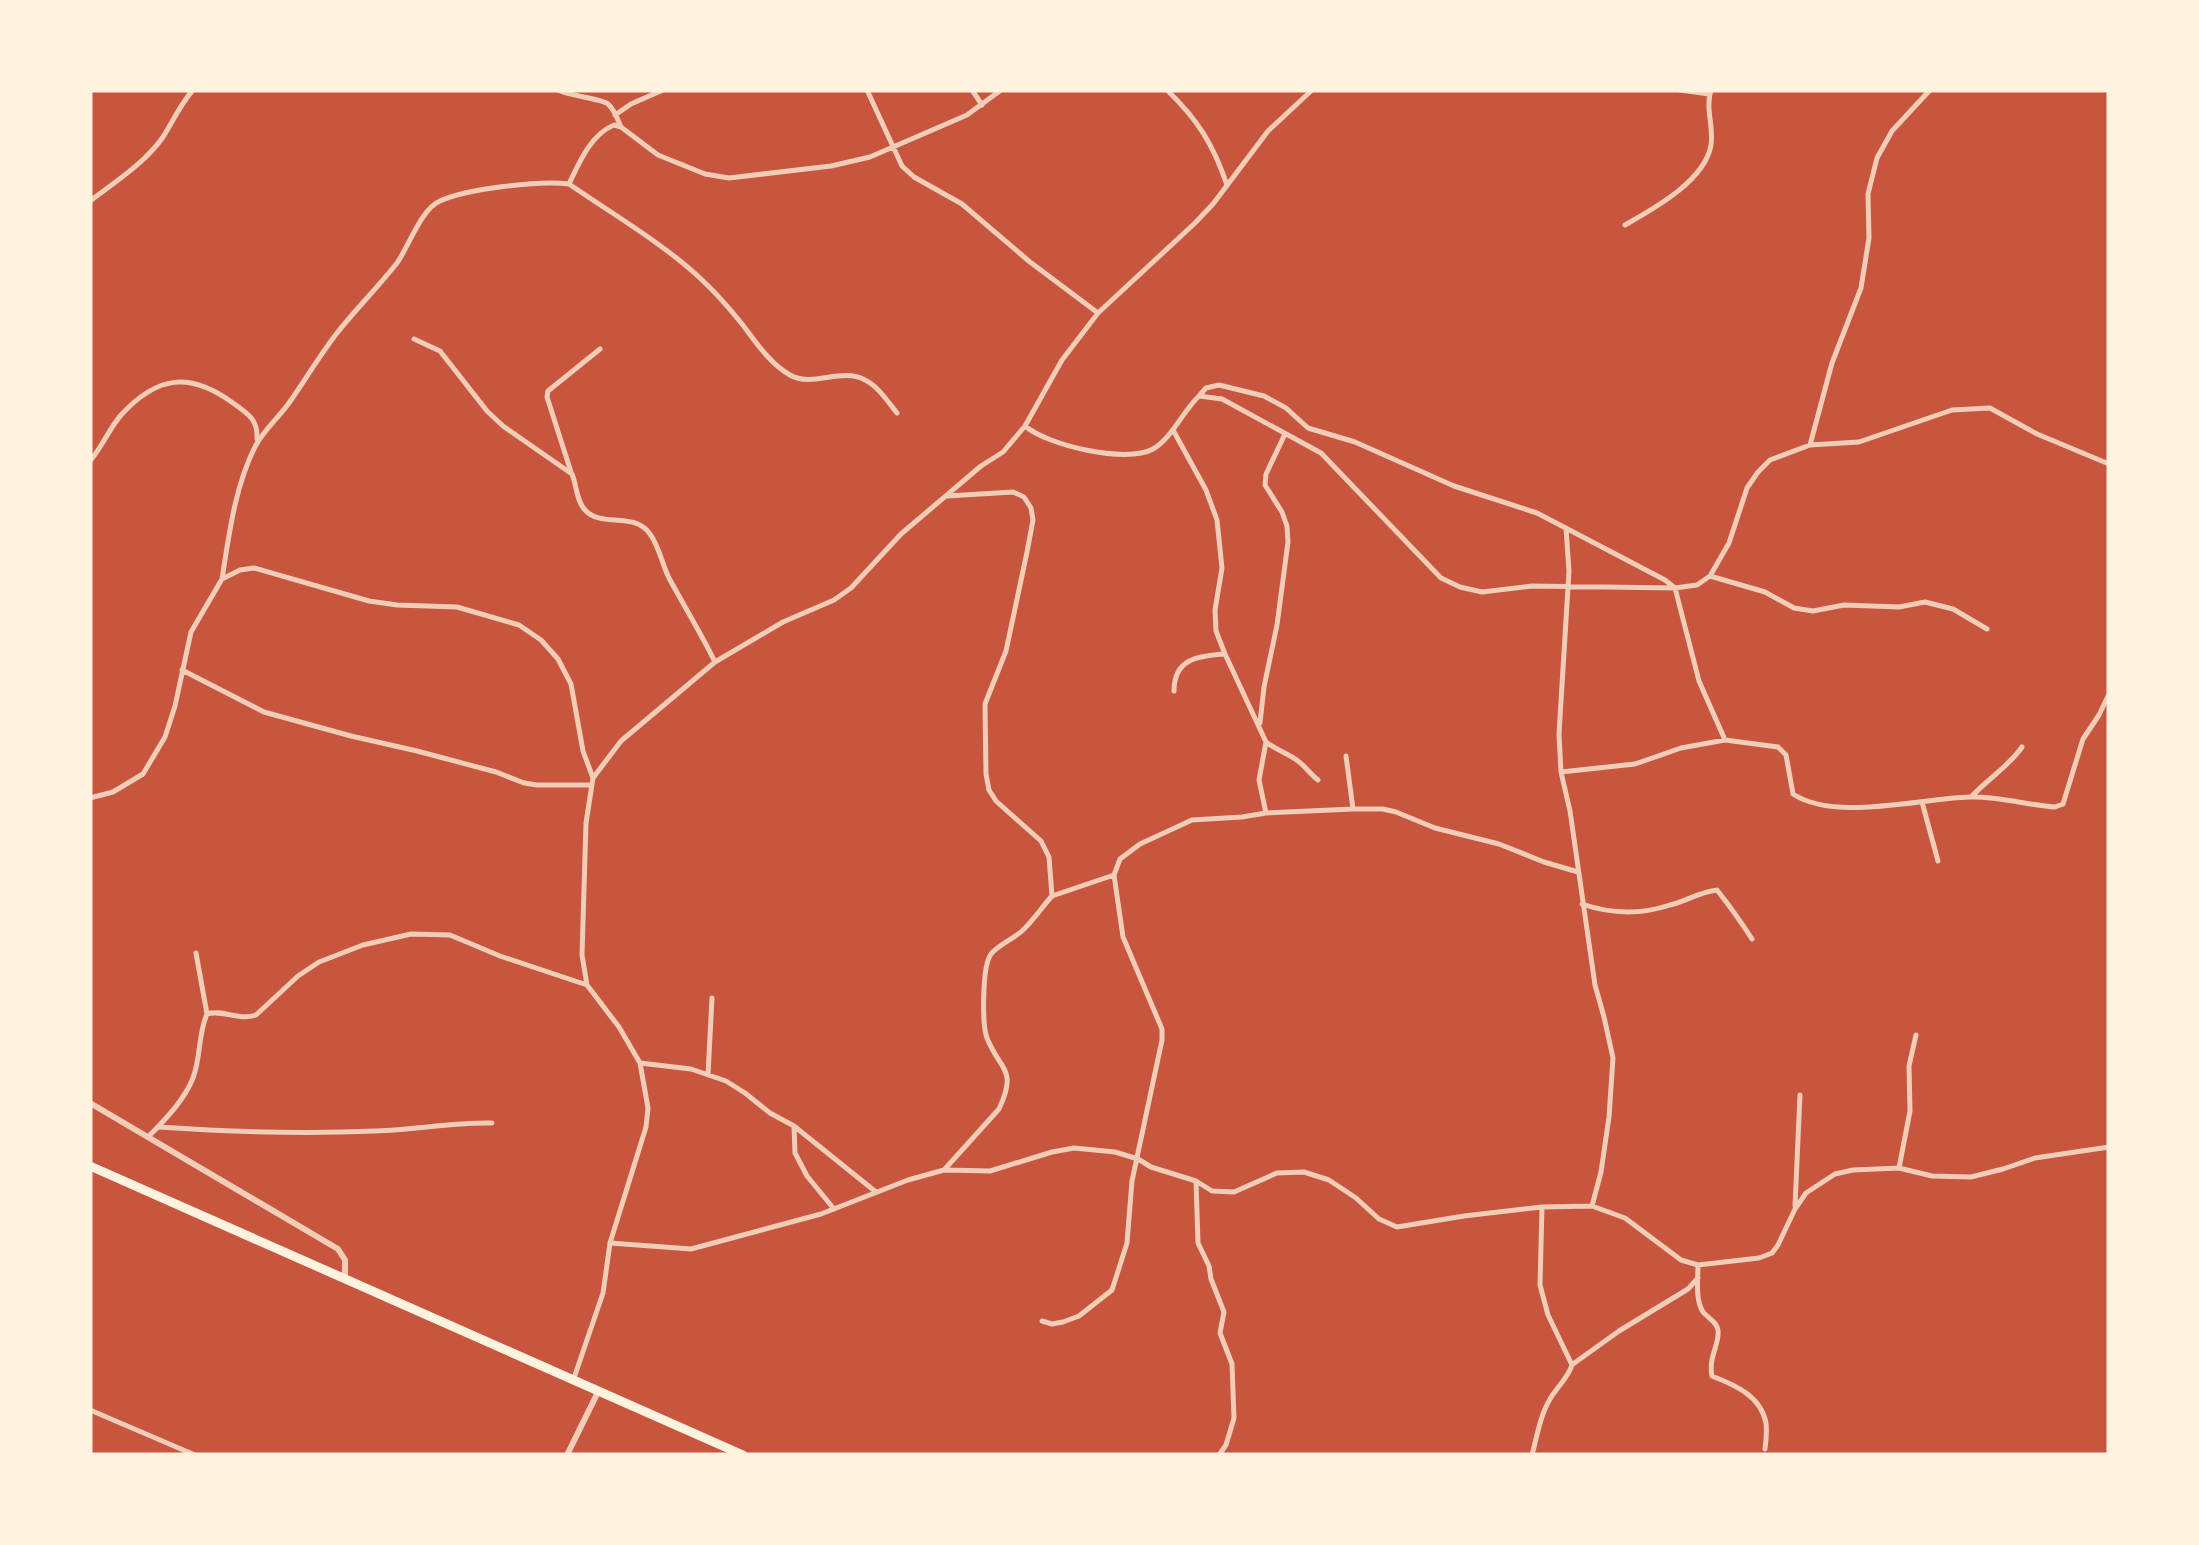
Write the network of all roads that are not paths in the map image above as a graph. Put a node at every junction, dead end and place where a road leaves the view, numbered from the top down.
1 (194, 90) edge
2 (558, 90) edge
3 (662, 90) edge
4 (867, 90) edge
5 (972, 90) edge
6 (1002, 90) edge
7 (1167, 90) edge
8 (1312, 90) edge
9 (1680, 90) edge
10 (1930, 90) edge
11 (1710, 92) edge
12 (609, 104) junction
13 (631, 104) junction
14 (982, 105) junction
15 (615, 115) junction
16 (621, 127) junction
17 (893, 148) junction
18 (569, 184) junction
19 (1227, 185) junction
20 (90, 201) edge
21 (1625, 226) dead end
22 (1098, 313) junction
23 (414, 339) dead end
24 (600, 349) dead end
25 (1199, 396) junction
26 (897, 413) dead end
27 (1025, 426) junction
28 (1173, 430) junction
29 (1285, 434) junction
30 (257, 443) junction
31 (1810, 445) junction
32 (90, 461) edge
33 (2109, 464) edge
34 (572, 474) junction
35 (947, 496) junction
36 (1566, 528) junction
37 (1710, 576) junction
38 (222, 579) junction
39 (1568, 586) junction
40 (1675, 588) junction
41 (1987, 629) dead end
42 (1225, 654) junction
43 (714, 662) junction
44 (182, 670) junction
45 (1174, 691) dead end
46 (2109, 694) edge
47 (1260, 726) junction
48 (1725, 740) junction
49 (1266, 742) junction
50 (2022, 746) dead end
51 (1346, 756) dead end
52 (1561, 772) junction
53 (1318, 780) dead end
54 (592, 782) junction
55 (1972, 796) junction
56 (90, 798) edge
57 (1922, 802) junction
58 (1353, 808) junction
59 (1266, 813) junction
60 (1938, 861) dead end
61 (1578, 872) junction
62 (1114, 875) junction
63 (1052, 896) junction
64 (1582, 904) junction
65 (1752, 940) dead end
66 (196, 953) dead end
67 (586, 985) junction
68 (712, 998) dead end
69 (206, 1014) junction
70 (1916, 1034) dead end
71 (640, 1064) junction
72 (708, 1075) junction
73 (1800, 1095) dead end
74 (90, 1102) edge
75 (492, 1124) dead end
76 (794, 1126) junction
77 (159, 1127) junction
78 (150, 1136) junction
79 (2109, 1147) edge
80 (1138, 1159) junction
81 (90, 1166) edge
82 (1900, 1168) junction
83 (944, 1170) junction
84 (1196, 1180) junction
85 (876, 1192) junction
86 (1592, 1206) junction
87 (1542, 1207) junction
88 (834, 1209) junction
89 (1794, 1209) junction
90 (610, 1243) junction
91 (1698, 1264) junction
92 (1698, 1278) junction
93 (345, 1279) junction
94 (1042, 1321) dead end
95 (1572, 1365) junction
96 (573, 1381) junction
97 (598, 1392) junction
98 (90, 1410) edge
99 (1766, 1449) dead end
100 (191, 1454) edge
101 (567, 1455) edge
102 (743, 1455) edge
103 (1219, 1455) edge
104 (1532, 1455) edge

1 - 20 street
2 - 12 street
3 - 13 street
4 - 17 street
5 - 14 street
6 - 14 street
7 - 19 street
8 - 19 street
9 - 11 street
10 - 31 street
11 - 21 street
12 - 13 street
12 - 15 street
13 - 15 street
14 - 17 street
15 - 16 street
16 - 17 street
16 - 18 street
17 - 22 street
18 - 26 street
18 - 30 street
19 - 22 street
22 - 27 street
23 - 34 street
24 - 34 street
25 - 28 street
25 - 29 street
25 - 36 street
27 - 28 street
27 - 35 street
28 - 42 street
29 - 39 street
29 - 47 street
30 - 32 street
30 - 38 street
31 - 33 street
31 - 37 street
34 - 43 street
35 - 43 street
35 - 63 street
36 - 39 street
36 - 40 street
37 - 40 street
37 - 41 street
38 - 44 street
38 - 54 street
39 - 40 street
39 - 52 street
40 - 48 street
42 - 45 street
42 - 47 street
43 - 54 street
44 - 54 street
44 - 56 street
46 - 55 street
47 - 49 street
48 - 52 street
48 - 57 street
49 - 53 street
49 - 59 street
50 - 55 street
51 - 58 street
52 - 61 street
54 - 67 street
55 - 57 street
57 - 60 street
58 - 59 street
58 - 61 street
59 - 62 street
61 - 64 street
62 - 63 street
62 - 80 street
63 - 83 street
64 - 65 street
64 - 86 street
66 - 69 street
67 - 69 street
67 - 71 street
68 - 72 street
69 - 77 street
70 - 82 street
71 - 72 street
71 - 90 street
72 - 76 street
73 - 89 street
74 - 78 street
75 - 77 street
76 - 85 street
76 - 88 street
77 - 78 street
78 - 93 street
79 - 82 street
80 - 83 street
80 - 84 street
80 - 94 street
81 - 93 highway
82 - 89 street
83 - 85 street
84 - 87 street
84 - 103 street
85 - 88 street
86 - 87 street
86 - 91 street
87 - 95 street
88 - 90 street
89 - 91 street
90 - 96 street
91 - 92 street
92 - 95 street
92 - 99 street
93 - 96 highway
95 - 104 street
96 - 97 highway
97 - 101 street
97 - 102 highway
98 - 100 street

